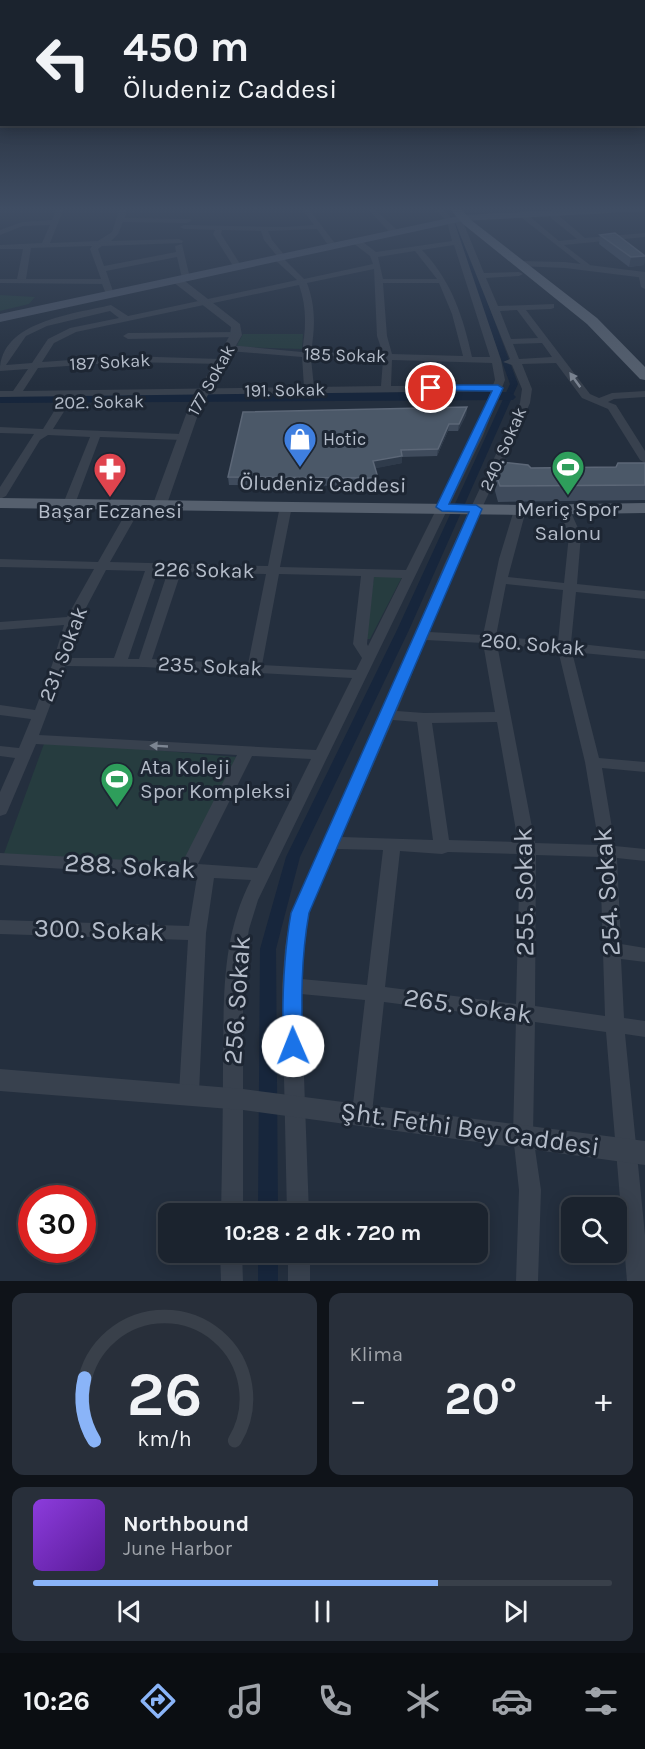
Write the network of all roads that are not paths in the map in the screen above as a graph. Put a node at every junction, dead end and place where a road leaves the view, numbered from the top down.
1 (23, 268) edge
2 (107, 268) edge
3 (180, 268) edge
4 (234, 268) edge
5 (290, 268) edge
6 (368, 268) edge
7 (377, 268) edge
8 (437, 268) edge
9 (455, 268) edge
10 (478, 268) edge
11 (518, 268) edge
12 (523, 268) edge
13 (592, 268) edge
14 (101, 269) joint
15 (643, 275) edge
16 (481, 276) junction
17 (181, 279) junction
18 (0, 281) edge
19 (302, 281) junction
20 (380, 281) junction
21 (21, 282) junction
22 (105, 282) junction
23 (456, 286) junction
24 (645, 287) edge
25 (110, 294) junction
26 (204, 301) junction
27 (551, 306) dead end
28 (520, 308) junction
29 (495, 309) junction
30 (0, 318) edge
31 (127, 319) junction
32 (461, 320) junction
33 (483, 320) junction
34 (236, 335) junction
35 (128, 336) junction
36 (545, 340) junction
37 (508, 342) junction
38 (229, 348) junction
39 (306, 355) junction
40 (388, 356) junction
41 (127, 359) junction
42 (468, 360) junction
43 (560, 360) junction
44 (498, 361) junction
45 (220, 362) junction
46 (513, 362) junction
47 (0, 367) edge
48 (37, 367) junction
49 (644, 371) edge
50 (386, 388) junction
51 (309, 389) junction
52 (496, 393) junction
53 (0, 394) edge
54 (16, 394) junction
55 (645, 394) edge
56 (200, 396) junction
57 (65, 402) junction
58 (598, 402) junction
59 (0, 403) edge
60 (0, 430) edge
61 (46, 432) junction
62 (96, 435) junction
63 (182, 437) junction
64 (645, 460) edge
65 (0, 496) edge
66 (0, 503) edge
67 (69, 504) junction
68 (137, 504) junction
69 (160, 504) junction
70 (285, 506) junction
71 (458, 508) junction
72 (645, 508) edge
73 (520, 510) junction
74 (564, 510) junction
75 (0, 563) edge
76 (101, 567) junction
77 (152, 569) junction
78 (175, 570) junction
79 (274, 570) junction
80 (368, 573) junction
81 (409, 574) junction
82 (501, 580) junction
83 (572, 588) junction
84 (645, 595) edge
85 (72, 621) junction
86 (0, 626) edge
87 (421, 636) junction
88 (489, 639) junction
89 (564, 647) junction
90 (645, 655) edge
91 (368, 657) junction
92 (60, 662) junction
93 (120, 662) junction
94 (144, 663) junction
95 (254, 668) junction
96 (360, 674) junction
97 (0, 710) edge
98 (40, 715) junction
99 (388, 715) junction
100 (503, 717) junction
101 (424, 718) junction
102 (31, 739) junction
103 (0, 751) edge
104 (247, 751) junction
105 (25, 754) junction
106 (322, 755) junction
107 (593, 762) junction
108 (645, 766) edge
109 (0, 810) edge
110 (332, 843) junction
111 (392, 845) junction
112 (442, 848) junction
113 (528, 850) junction
114 (608, 851) junction
115 (645, 855) edge
116 (0, 859) edge
117 (187, 869) junction
118 (207, 870) junction
119 (261, 874) junction
120 (0, 927) edge
121 (197, 933) junction
122 (612, 950) junction
123 (645, 955) edge
124 (291, 986) junction
125 (377, 993) junction
126 (524, 1014) junction
127 (615, 1025) junction
128 (645, 1029) edge
129 (0, 1080) edge
130 (189, 1093) junction
131 (232, 1099) junction
132 (295, 1107) junction
133 (362, 1113) junction
134 (523, 1135) junction
135 (635, 1151) edge
136 (232, 1203) edge
137 (298, 1203) edge
138 (231, 1263) edge
139 (299, 1263) edge
140 (232, 1281) edge
141 (299, 1281) edge
142 (527, 1281) edge
143 (638, 1281) edge

1 - 21 street
2 - 14 street
3 - 17 street
4 - 17 main road
5 - 19 street
6 - 19 street
7 - 20 street
8 - 23 street
9 - 23 street
10 - 16 street, 240. Sokak
11 - 16 street
12 - 49 main road
13 - 15 street
14 - 22 street
15 - 24 street
16 - 29 street, 240. Sokak
17 - 25 main road
17 - 26 street, 177 Sokak
18 - 21 street
19 - 26 street
19 - 39 street
20 - 23 street
20 - 40 street
21 - 22 street
22 - 25 street
23 - 32 street
23 - 33 street
25 - 30 main road
26 - 31 street
26 - 34 street, 177 Sokak
27 - 28 street
28 - 29 street
28 - 36 street
29 - 37 street, 240. Sokak
31 - 35 street
31 - 47 street
31 - 48 street
32 - 33 street
32 - 42 street
33 - 44 street
34 - 35 street
34 - 38 street, 177 Sokak
35 - 41 street
36 - 37 street
36 - 43 street
37 - 46 street, 240. Sokak
38 - 39 street, 185 Sokak
38 - 45 street, 177 Sokak
39 - 40 street, 185 Sokak
39 - 51 street
40 - 42 street, 185 Sokak
40 - 50 street
41 - 45 street, 187 Sokak
41 - 48 street, 187 Sokak
42 - 44 street, 185 Sokak
43 - 46 street, 185 Sokak
58 -> 43 street
44 - 46 street, 185 Sokak
44 - 52 street
45 - 56 street, 177 Sokak
46 - 71 street, 240. Sokak
47 - 48 street, 187 Sokak
48 - 54 street
50 - 51 street, 191. Sokak
50 - 52 street, 191. Sokak
51 - 56 street, 191. Sokak
52 - 71 street
53 - 54 street, 191. Sokak
54 - 56 street, 191. Sokak
55 - 58 street
56 - 57 street, 202. Sokak
56 - 63 street, 177 Sokak
57 - 59 street, 202. Sokak
57 - 61 street
58 - 64 street
60 - 61 street
61 - 62 street
61 - 65 street
62 - 63 street
62 - 67 street
63 - 69 street, 177 Sokak
66 - 67 main road, Öludeniz Caddesi
67 - 68 main road, Öludeniz Caddesi
68 - 69 main road, Öludeniz Caddesi
68 - 76 street, 231. Sokak
69 - 70 main road, Öludeniz Caddesi
70 - 71 main road, Öludeniz Caddesi
70 - 79 street
71 - 73 main road, Öludeniz Caddesi
71 - 81 street, 256. Sokak
71 - 87 street
72 - 74 main road, Öludeniz Caddesi
73 - 74 main road, Öludeniz Caddesi
73 - 82 street, 255. Sokak
74 - 83 street, 254. Sokak
75 - 76 street, 226 Sokak
76 - 77 street, 226 Sokak
76 - 85 street, 231. Sokak
77 - 78 street, 226 Sokak
77 - 93 street
78 - 79 street, 226 Sokak
78 - 94 street
79 - 80 street, 226 Sokak
79 - 95 street
80 - 81 street, 226 Sokak
80 - 91 street
81 - 91 street, 256. Sokak
82 - 83 street
82 - 88 street, 255. Sokak
83 - 84 street
83 - 89 street, 254. Sokak
85 - 86 street
85 - 92 street, 231. Sokak
87 - 88 street, 260. Sokak
87 - 99 street
88 - 89 street, 260. Sokak
88 - 100 street, 255. Sokak
89 - 90 street, 260. Sokak
89 - 107 street, 254. Sokak
91 - 96 street, 256. Sokak
92 - 93 street, 235. Sokak
92 - 98 street, 231. Sokak
93 - 94 street, 235. Sokak
94 - 95 street, 235. Sokak
95 - 96 street, 235. Sokak
96 - 106 street, 256. Sokak
97 - 98 street
98 - 102 street, 231. Sokak
99 - 101 street
99 - 110 street
100 - 101 street
100 - 113 street, 255. Sokak
101 - 112 street
104 -> 102 street
102 - 105 street, 231. Sokak
103 - 105 street
104 - 106 street
104 - 117 street
105 - 109 street, 231. Sokak
106 - 119 street, 256. Sokak
107 - 108 street
107 - 114 street, 254. Sokak
110 - 111 street
110 - 124 street
111 - 112 street
111 - 125 street
112 - 113 street
113 - 114 street
113 - 126 street, 255. Sokak
114 - 115 street
114 - 122 street, 254. Sokak
116 - 117 street, 288. Sokak
117 - 118 street, 288. Sokak
118 - 119 street, 288. Sokak
118 - 121 street
119 - 131 street, 256. Sokak
120 - 121 street, 300. Sokak
121 - 130 street
122 - 123 street
122 - 127 street, 254. Sokak
124 - 125 street, 265. Sokak
124 - 132 street
125 - 126 street, 265. Sokak
125 - 133 street
126 - 127 street, 265. Sokak
126 - 134 street, 255. Sokak
127 - 128 street, 265. Sokak
127 - 135 street, 254. Sokak
129 - 130 street, Şht. Fethi Bey Caddesi
130 - 131 street, Şht. Fethi Bey Caddesi
131 - 132 street, Şht. Fethi Bey Caddesi
131 - 136 street, 256. Sokak
132 - 133 street, Şht. Fethi Bey Caddesi
132 - 137 street
133 - 134 street, Şht. Fethi Bey Caddesi
134 - 135 street, Şht. Fethi Bey Caddesi
134 - 142 street, 255. Sokak
135 - 143 street, 254. Sokak
138 - 140 street
139 - 141 street

